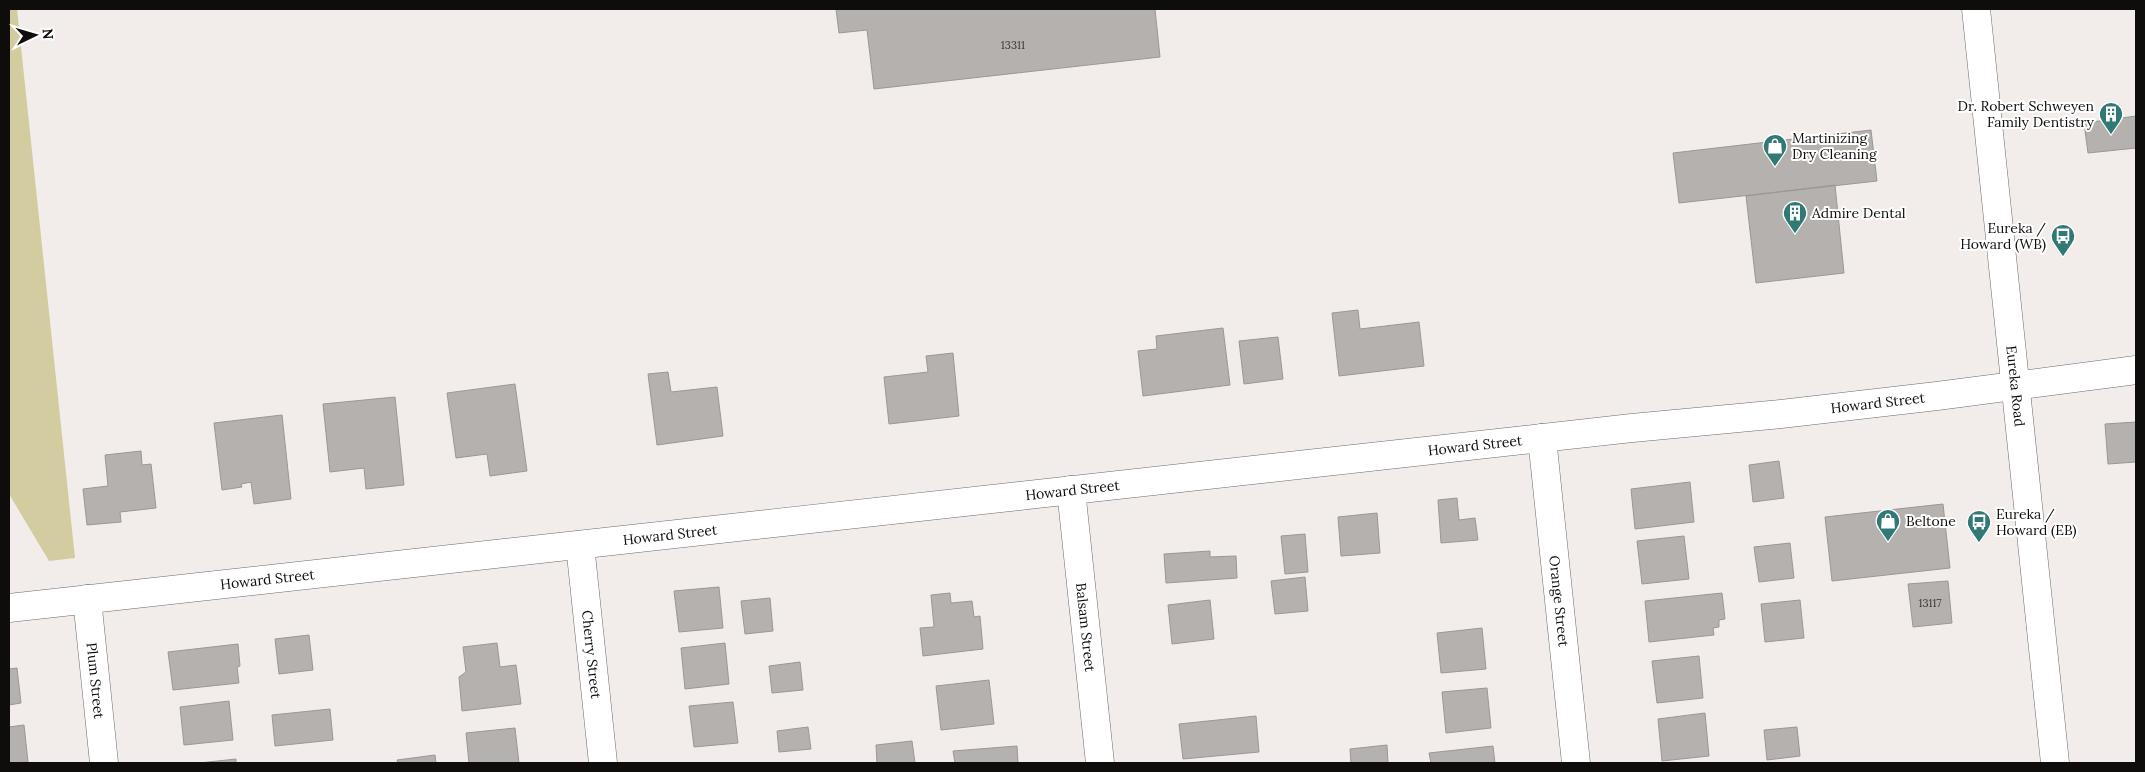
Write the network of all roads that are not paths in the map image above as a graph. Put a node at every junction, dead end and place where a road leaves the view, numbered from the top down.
1 (1976, 9) edge
2 (2136, 370) edge
3 (2015, 386) junction
4 (1542, 438) junction
5 (1071, 490) junction
6 (580, 545) junction
7 (87, 600) junction
8 (9, 608) edge
9 (104, 763) edge
10 (603, 763) edge
11 (1100, 763) edge
12 (1576, 763) edge
13 (2055, 763) edge

1 - 3 street, Eureka Road
2 - 3 street, Howard Street
3 - 4 street, Howard Street
3 - 13 street, Eureka Road
4 - 5 street, Howard Street
4 - 12 street, Orange Street
5 - 6 street, Howard Street
5 - 11 street, Balsam Street
6 - 7 street, Howard Street
6 - 10 street, Cherry Street
7 - 8 street, Howard Street
7 - 9 street, Plum Street

